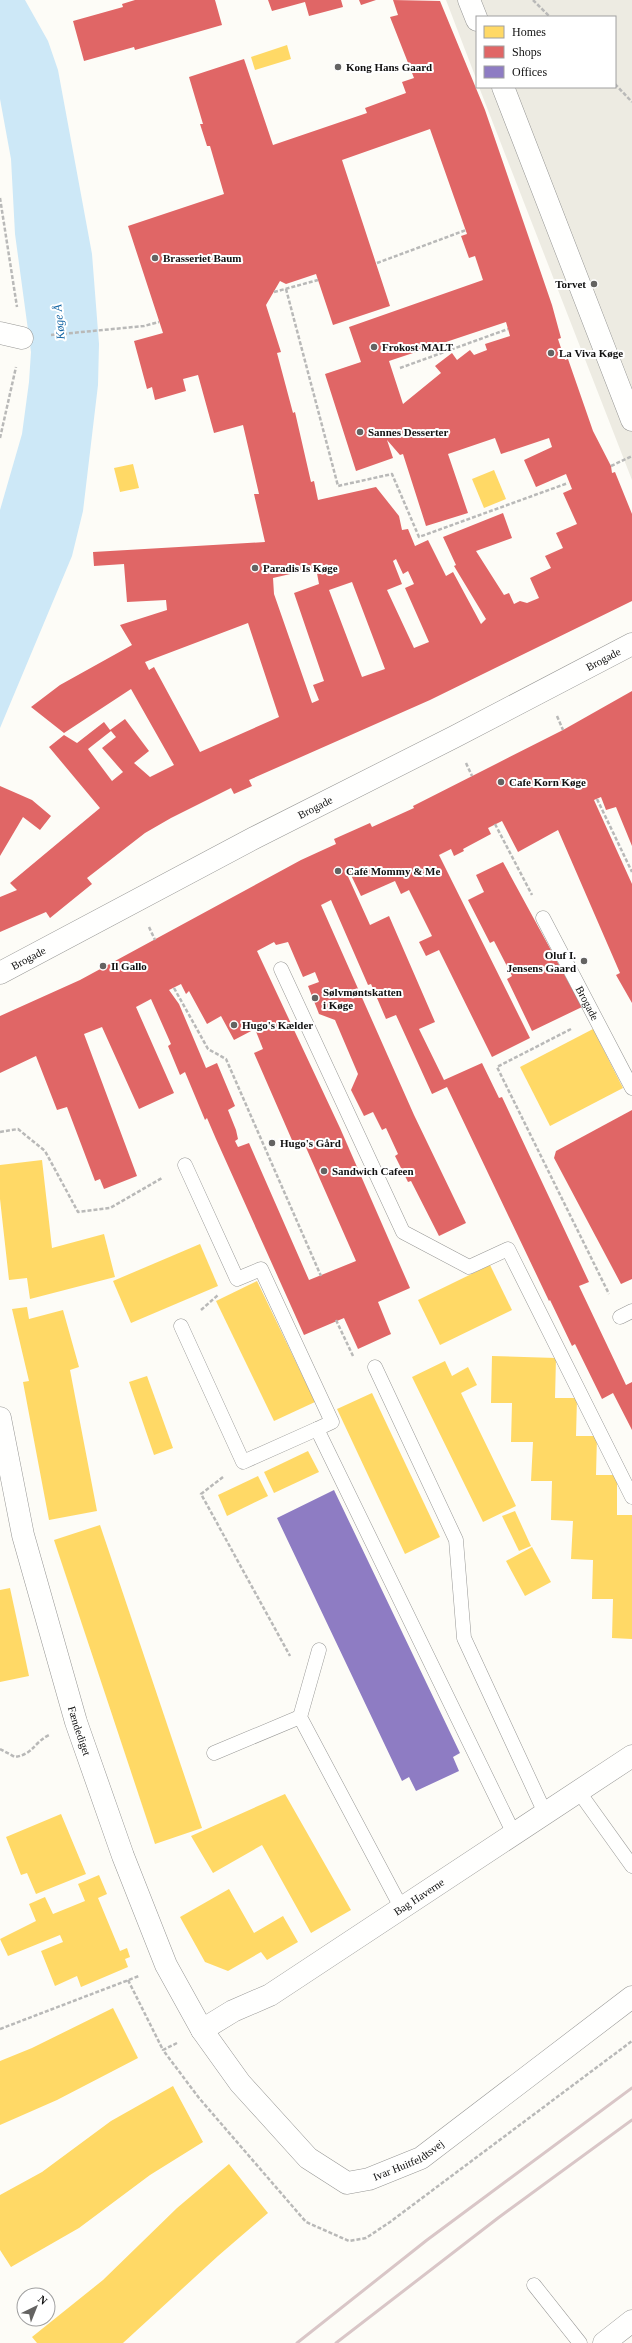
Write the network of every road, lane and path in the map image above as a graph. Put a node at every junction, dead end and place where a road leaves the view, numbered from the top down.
1 (469, 0) edge
2 (533, 0) edge
3 (549, 16) edge
4 (476, 18) edge
5 (616, 85) edge
6 (503, 88) edge
7 (632, 102) edge
8 (466, 230) dead end
9 (377, 263) dead end
10 (318, 280) dead end
11 (286, 289) junction
12 (274, 292) dead end
13 (159, 322) dead end
14 (508, 329) dead end
15 (0, 333) edge
16 (22, 338) joint
17 (400, 368) dead end
18 (632, 420) edge
19 (632, 456) edge
20 (611, 466) dead end
21 (568, 482) dead end
22 (632, 644) edge
23 (597, 799) dead end
24 (495, 824) dead end
25 (632, 872) edge
26 (543, 918) joint
27 (281, 968) dead end
28 (0, 973) edge
29 (174, 988) dead end
30 (595, 1017) junction
31 (632, 1088) edge
32 (0, 1132) edge
33 (185, 1165) joint
34 (321, 1276) dead end
35 (237, 1279) junction
36 (626, 1314) edge
37 (336, 1320) dead end
38 (181, 1326) joint
39 (375, 1367) joint
40 (0, 1418) edge
41 (317, 1429) junction
42 (243, 1462) junction
43 (632, 1498) edge
44 (319, 1650) dead end
45 (308, 1688) junction
46 (300, 1717) junction
47 (76, 1722) junction
48 (0, 1749) edge
49 (214, 1753) dead end
50 (632, 1756) edge
51 (579, 1792) junction
52 (545, 1813) junction
53 (514, 1834) junction
54 (632, 1866) edge
55 (402, 1909) junction
56 (166, 1965) junction
57 (128, 1980) junction
58 (632, 1997) edge
59 (0, 2029) edge
60 (202, 2030) junction
61 (632, 2041) edge
62 (163, 2050) junction
63 (534, 2285) dead end
64 (632, 2321) edge
65 (580, 2343) edge
66 (604, 2343) edge

1 - 4 street
2 - 3 path
5 - 7 path
6 - 18 street
8 - 9 path
10 - 11 path
11 - 12 path
11 - 21 path
13 - 16 path
14 - 17 path
15 - 16 street
19 - 20 path
22 - 28 street, Brogade
23 - 25 path
24 - 26 path
26 - 30 lane, Brogade
27 - 43 lane
29 - 34 path
30 - 31 lane, Brogade
30 - 36 path
32 - 33 path
33 - 35 lane
35 - 38 path
35 - 41 lane
37 - 39 path
38 - 42 lane
39 - 52 lane
40 - 47 street, Fændediget
41 - 42 lane
41 - 53 lane
42 - 45 path
44 - 45 lane
45 - 46 lane
46 - 49 lane
46 - 55 lane
47 - 48 path
47 - 56 street, Fændediget
50 - 51 street, Bag Haverne
51 - 52 street, Bag Haverne
51 - 54 lane
52 - 53 street, Bag Haverne
53 - 55 street, Bag Haverne
55 - 60 street, Bag Haverne
56 - 57 path
56 - 60 street, Fændediget
57 - 59 path
57 - 62 path
58 - 60 street, Ivar Huitfeldtsvej
60 - 62 path
61 - 62 path
63 - 65 lane
64 - 66 street

